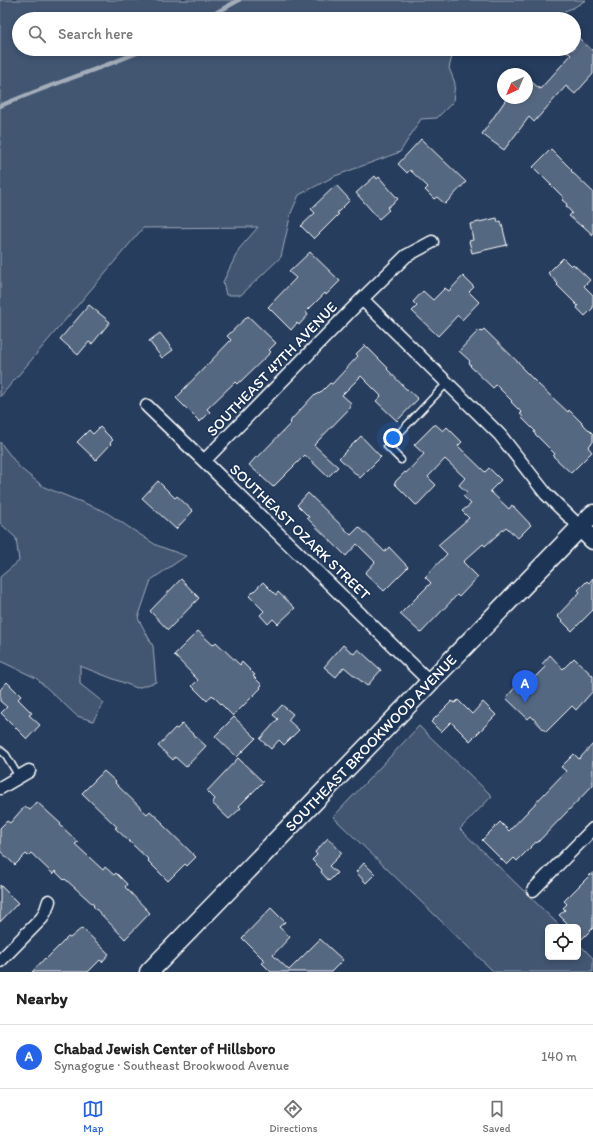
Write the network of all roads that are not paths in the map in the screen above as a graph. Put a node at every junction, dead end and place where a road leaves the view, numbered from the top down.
1 (432, 242) dead end
2 (362, 299) junction
3 (448, 383) junction
4 (147, 406) dead end
5 (401, 460) dead end
6 (204, 461) junction
7 (593, 514) edge
8 (580, 528) junction
9 (593, 540) edge
10 (430, 682) junction
11 (0, 750) edge
12 (24, 774) joint
13 (0, 788) edge
14 (593, 829) edge
15 (533, 890) dead end
16 (49, 902) dead end
17 (0, 961) edge
18 (149, 972) edge

1 - 2 street, SOUTHEAST 47TH AVENUE
2 - 3 street
2 - 6 street, SOUTHEAST 47TH AVENUE
3 - 5 lane
3 - 8 street
4 - 6 street, SOUTHEAST OZARK STREET
6 - 10 street, SOUTHEAST OZARK STREET
7 - 8 main road, SOUTHEAST BROOKWOOD AVENUE
8 - 9 main road
8 - 10 main road, SOUTHEAST BROOKWOOD AVENUE
10 - 18 main road, SOUTHEAST BROOKWOOD AVENUE
11 - 12 lane
12 - 13 street
14 - 15 street
16 - 17 street

